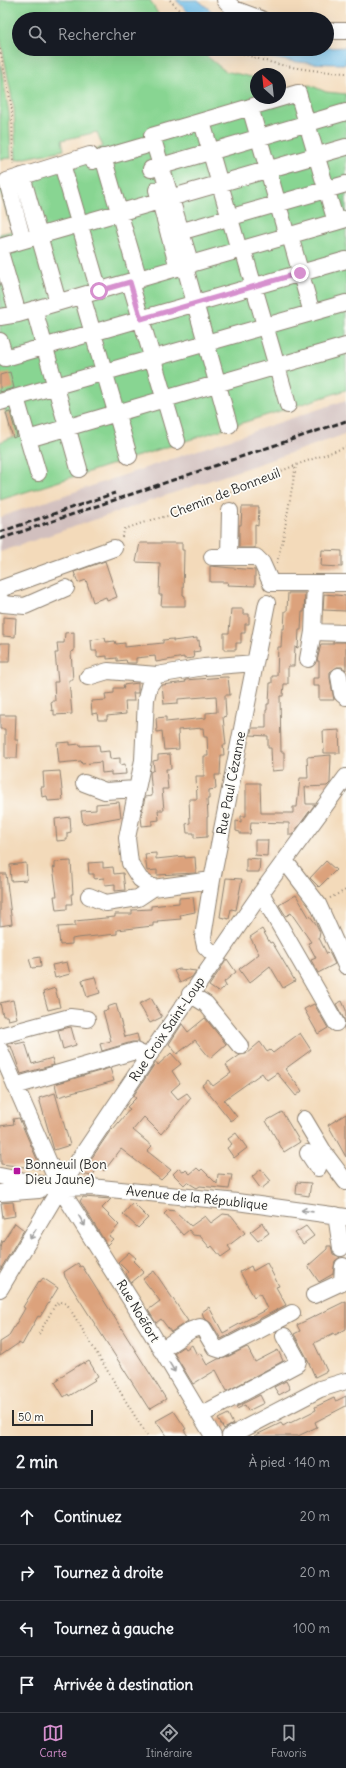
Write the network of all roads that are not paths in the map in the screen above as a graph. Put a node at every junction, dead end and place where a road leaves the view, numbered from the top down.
1 (225, 0) edge
2 (242, 12) edge
3 (334, 31) edge
4 (346, 31) edge
5 (250, 107) junction
6 (346, 112) edge
7 (202, 122) junction
8 (307, 123) junction
9 (258, 138) junction
10 (346, 147) edge
11 (210, 151) junction
12 (317, 156) junction
13 (103, 157) junction
14 (62, 164) junction
15 (156, 167) junction
16 (268, 170) junction
17 (18, 172) junction
18 (220, 184) junction
19 (346, 184) edge
20 (327, 190) junction
21 (162, 197) junction
22 (278, 204) junction
23 (118, 208) junction
24 (230, 218) junction
25 (78, 220) junction
26 (341, 221) edge
27 (38, 232) junction
28 (21, 233) junction
29 (175, 234) junction
30 (289, 236) junction
31 (0, 239) edge
32 (0, 248) edge
33 (241, 250) junction
34 (0, 252) edge
35 (346, 260) edge
36 (185, 267) junction
37 (300, 273) junction
38 (134, 281) junction
39 (253, 286) junction
40 (99, 291) junction
41 (82, 296) junction
42 (58, 302) junction
43 (195, 303) junction
44 (346, 303) edge
45 (34, 309) junction
46 (312, 313) junction
47 (18, 314) junction
48 (0, 317) edge
49 (141, 319) junction
50 (265, 326) junction
51 (92, 332) junction
52 (0, 341) edge
53 (206, 344) junction
54 (44, 346) junction
55 (346, 346) edge
56 (153, 359) junction
57 (277, 367) junction
58 (104, 372) junction
59 (218, 384) junction
60 (56, 386) junction
61 (165, 399) junction
62 (6, 401) edge
63 (288, 405) dead end
64 (116, 413) junction
65 (229, 425) dead end
66 (67, 428) junction
67 (28, 439) junction
68 (177, 441) dead end
69 (129, 456) dead end
70 (79, 469) dead end
71 (38, 473) dead end
72 (230, 511) dead end
73 (114, 548) road end
74 (212, 557) dead end
75 (229, 557) junction
76 (315, 583) junction
77 (346, 584) edge
78 (66, 588) dead end
79 (270, 588) junction
80 (0, 589) edge
81 (0, 599) edge
82 (313, 632) junction
83 (346, 633) edge
84 (308, 659) dead end
85 (255, 663) junction
86 (157, 675) junction
87 (339, 676) dead end
88 (88, 677) dead end
89 (346, 697) edge
90 (346, 777) edge
91 (84, 783) dead end
92 (136, 789) junction
93 (285, 861) junction
94 (212, 880) junction
95 (153, 888) junction
96 (261, 893) junction
97 (89, 896) dead end
98 (217, 958) junction
99 (346, 966) edge
100 (190, 994) junction
101 (87, 1019) dead end
102 (336, 1023) dead end
103 (0, 1036) edge
104 (240, 1046) dead end
105 (0, 1050) edge
106 (148, 1057) junction
107 (16, 1086) junction
108 (304, 1119) dead end
109 (0, 1176) edge
110 (344, 1177) edge
111 (60, 1188) junction
112 (0, 1193) edge
113 (341, 1216) edge
114 (341, 1248) dead end
115 (343, 1266) dead end
116 (0, 1289) edge
117 (314, 1295) dead end
118 (292, 1313) dead end
119 (284, 1336) dead end
120 (161, 1350) junction
121 (346, 1381) edge
122 (201, 1415) junction
123 (213, 1436) edge
124 (230, 1436) edge

1 - 2 street
3 - 4 street
5 - 7 street
5 - 8 street
5 - 9 street
6 - 8 street
7 - 11 street
7 - 15 street
8 - 9 street
8 - 12 street
9 - 11 street
9 - 16 street
10 - 12 street
11 - 15 street
11 - 18 street
12 - 16 street
12 - 20 street
13 - 14 street
13 - 15 street
13 - 23 street
14 - 17 street
14 - 25 street
15 - 21 street
16 - 18 street
16 - 22 street
17 - 27 street
17 - 28 street
18 - 21 street
18 - 24 street
19 - 20 street
20 - 22 street
20 - 26 street
21 - 23 street
21 - 29 street
22 - 24 street
22 - 30 street
23 - 25 street
23 - 38 street
24 - 29 street
24 - 33 street
25 - 27 street
25 - 40 street
26 - 30 street
27 - 28 street
27 - 32 street
27 - 42 street
28 - 31 street
29 - 36 street
30 - 33 street
30 - 37 street
33 - 36 street
33 - 39 street
34 - 47 street
35 - 37 street
36 - 38 street
36 - 43 street
37 - 39 street
37 - 46 street
38 - 40 street
38 - 49 street
39 - 43 street
39 - 50 street
40 - 41 street
41 - 42 street
41 - 51 street
42 - 45 street
43 - 49 street
43 - 53 street
44 - 46 street
45 - 47 street
45 - 54 street
46 - 50 street
47 - 48 street
49 - 51 street
49 - 56 street
50 - 53 street
50 - 57 street
51 - 54 street
51 - 58 street
52 - 54 street
53 - 56 street
53 - 59 street
54 - 60 street
55 - 57 street
56 - 58 street
56 - 61 street
57 - 59 street
57 - 63 street
58 - 60 street
58 - 64 street
59 - 61 street
59 - 65 street
60 - 62 street
60 - 66 street
61 - 64 street
61 - 68 street
62 - 67 street
64 - 66 street
64 - 69 street
66 - 67 street
66 - 70 street
67 - 71 street
72 - 75 street
73 - 80 street
74 - 75 street
75 - 79 street
76 - 77 street
76 - 79 street
76 - 82 street
78 - 81 street
79 - 85 street, Rue Paul Cézanne
82 - 83 street
82 - 84 street
85 - 86 street
85 - 94 street, Rue Paul Cézanne
86 - 88 street
86 - 92 street
87 - 89 street
90 - 93 street, Rue Croix Saint-Loup
91 - 92 street
92 - 95 street
93 - 96 street, Rue Croix Saint-Loup
93 - 99 street
94 - 95 street
94 - 98 street, Rue Paul Cézanne
95 - 97 street
96 - 98 street, Rue Croix Saint-Loup
96 - 102 street
98 - 100 street, Rue Croix Saint-Loup
100 - 104 street
100 - 106 street, Rue Croix Saint-Loup
101 - 103 street
105 - 107 street, Rue Noëfort
106 - 107 street
106 - 111 street, Rue Croix Saint-Loup
107 - 111 street, Rue Noëfort
108 - 110 street
109 - 111 street, Avenue de la République
111 - 112 street
113 -> 111 street, Avenue de la République
111 -> 116 street, Rue Croix Saint-Loup
111 -> 120 street, Rue Noëfort
113 - 114 street
115 - 117 street
118 - 120 street
119 - 122 street
120 -> 122 street, Rue Noëfort
121 - 124 street
122 - 123 street, Rue Noëfort

